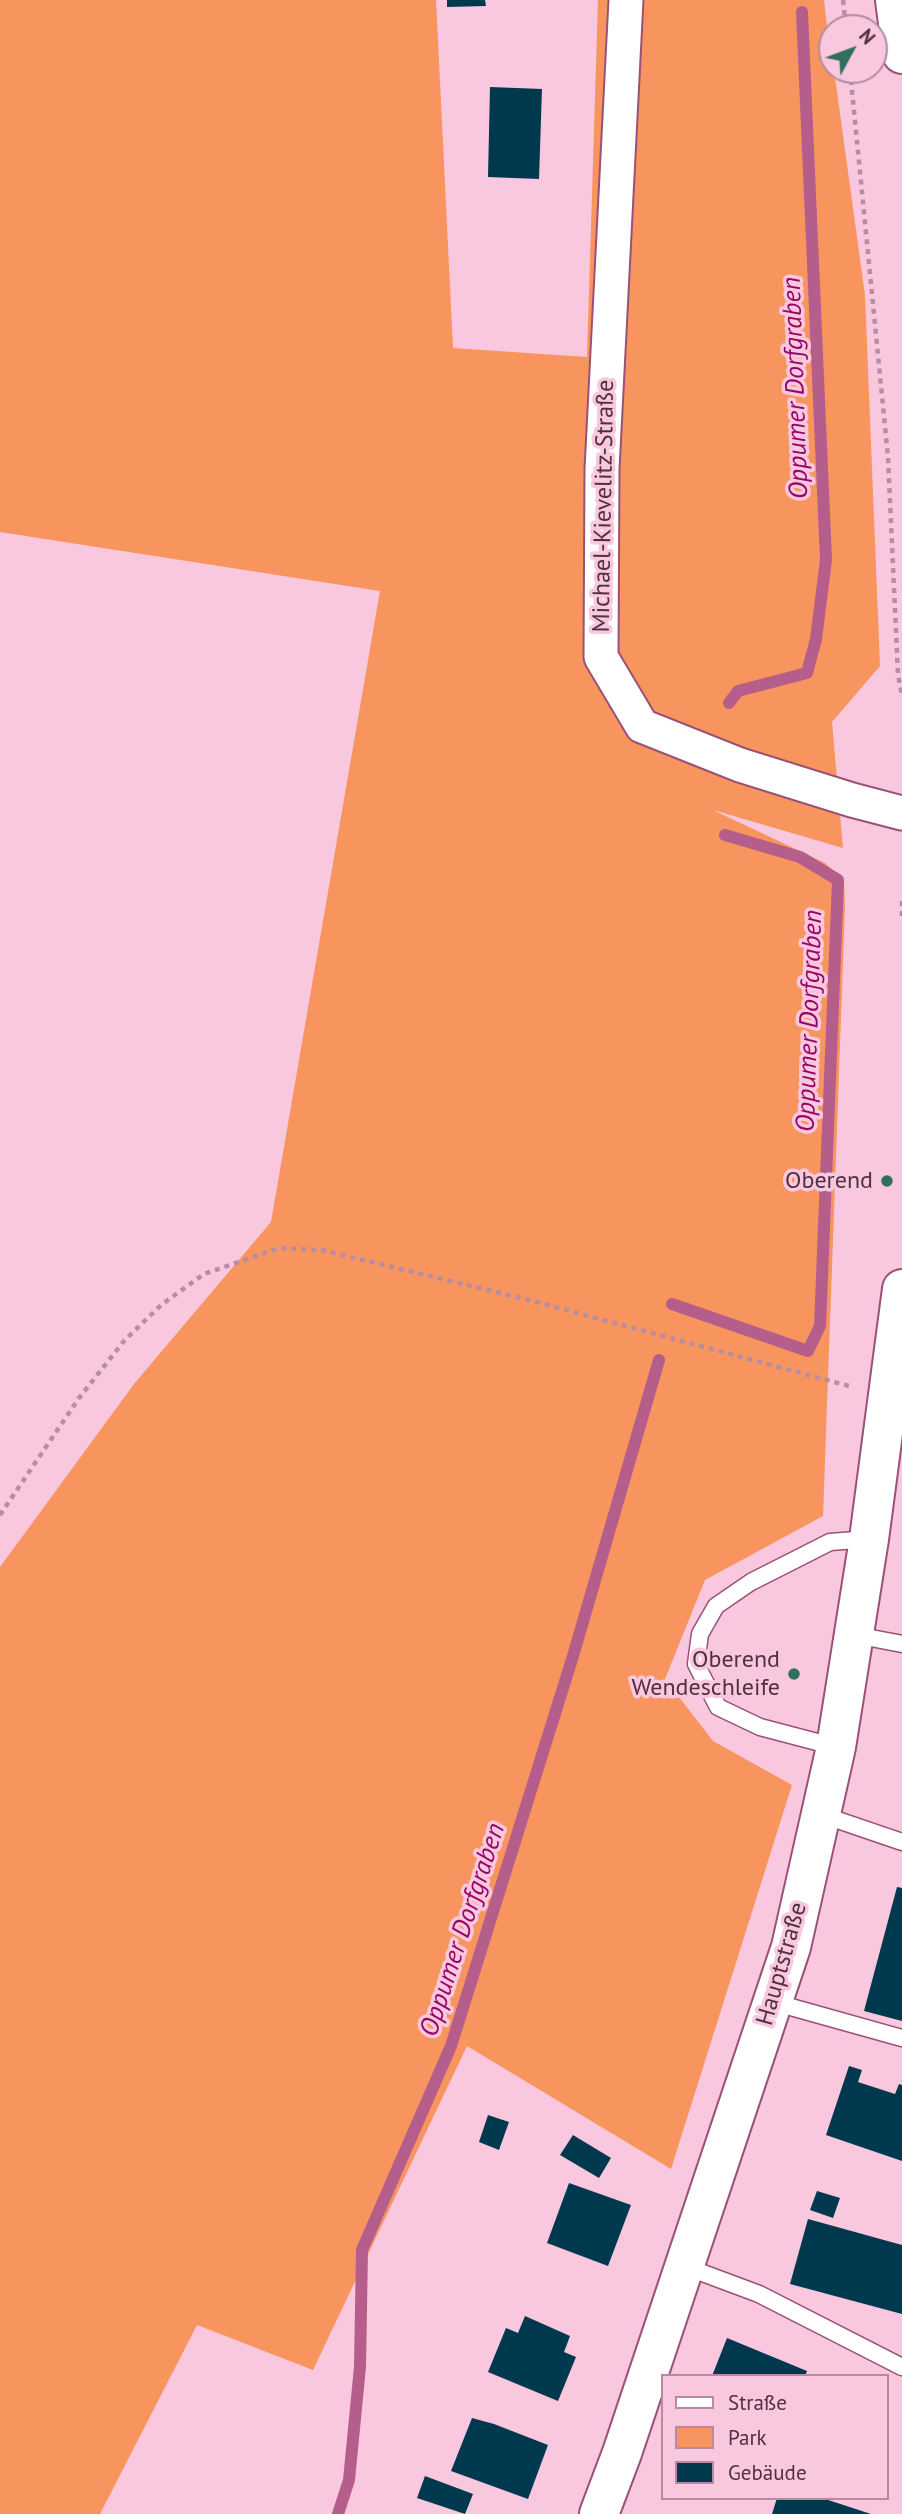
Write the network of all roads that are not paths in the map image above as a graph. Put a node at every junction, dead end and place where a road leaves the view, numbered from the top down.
1 (626, 0) edge
2 (902, 813) edge
3 (902, 1289) edge
4 (895, 1395) edge
5 (869, 1539) junction
6 (855, 1635) junction
7 (902, 1644) edge
8 (836, 1747) junction
9 (820, 1814) junction
10 (902, 1842) edge
11 (773, 2002) junction
12 (902, 2038) edge
13 (684, 2266) junction
14 (902, 2367) edge
15 (599, 2514) edge

1 - 2 street, Michael-Kievelitz-Straße
3 - 4 main road, Hauptstraße
4 - 5 main road, Hauptstraße
5 - 6 main road, Hauptstraße
5 - 8 lane
6 - 7 lane
6 - 8 main road, Hauptstraße
8 - 9 main road, Hauptstraße
9 - 10 lane
9 - 11 main road, Hauptstraße
11 - 12 lane
11 - 13 main road, Hauptstraße
13 - 14 lane
13 - 15 main road, Hauptstraße

